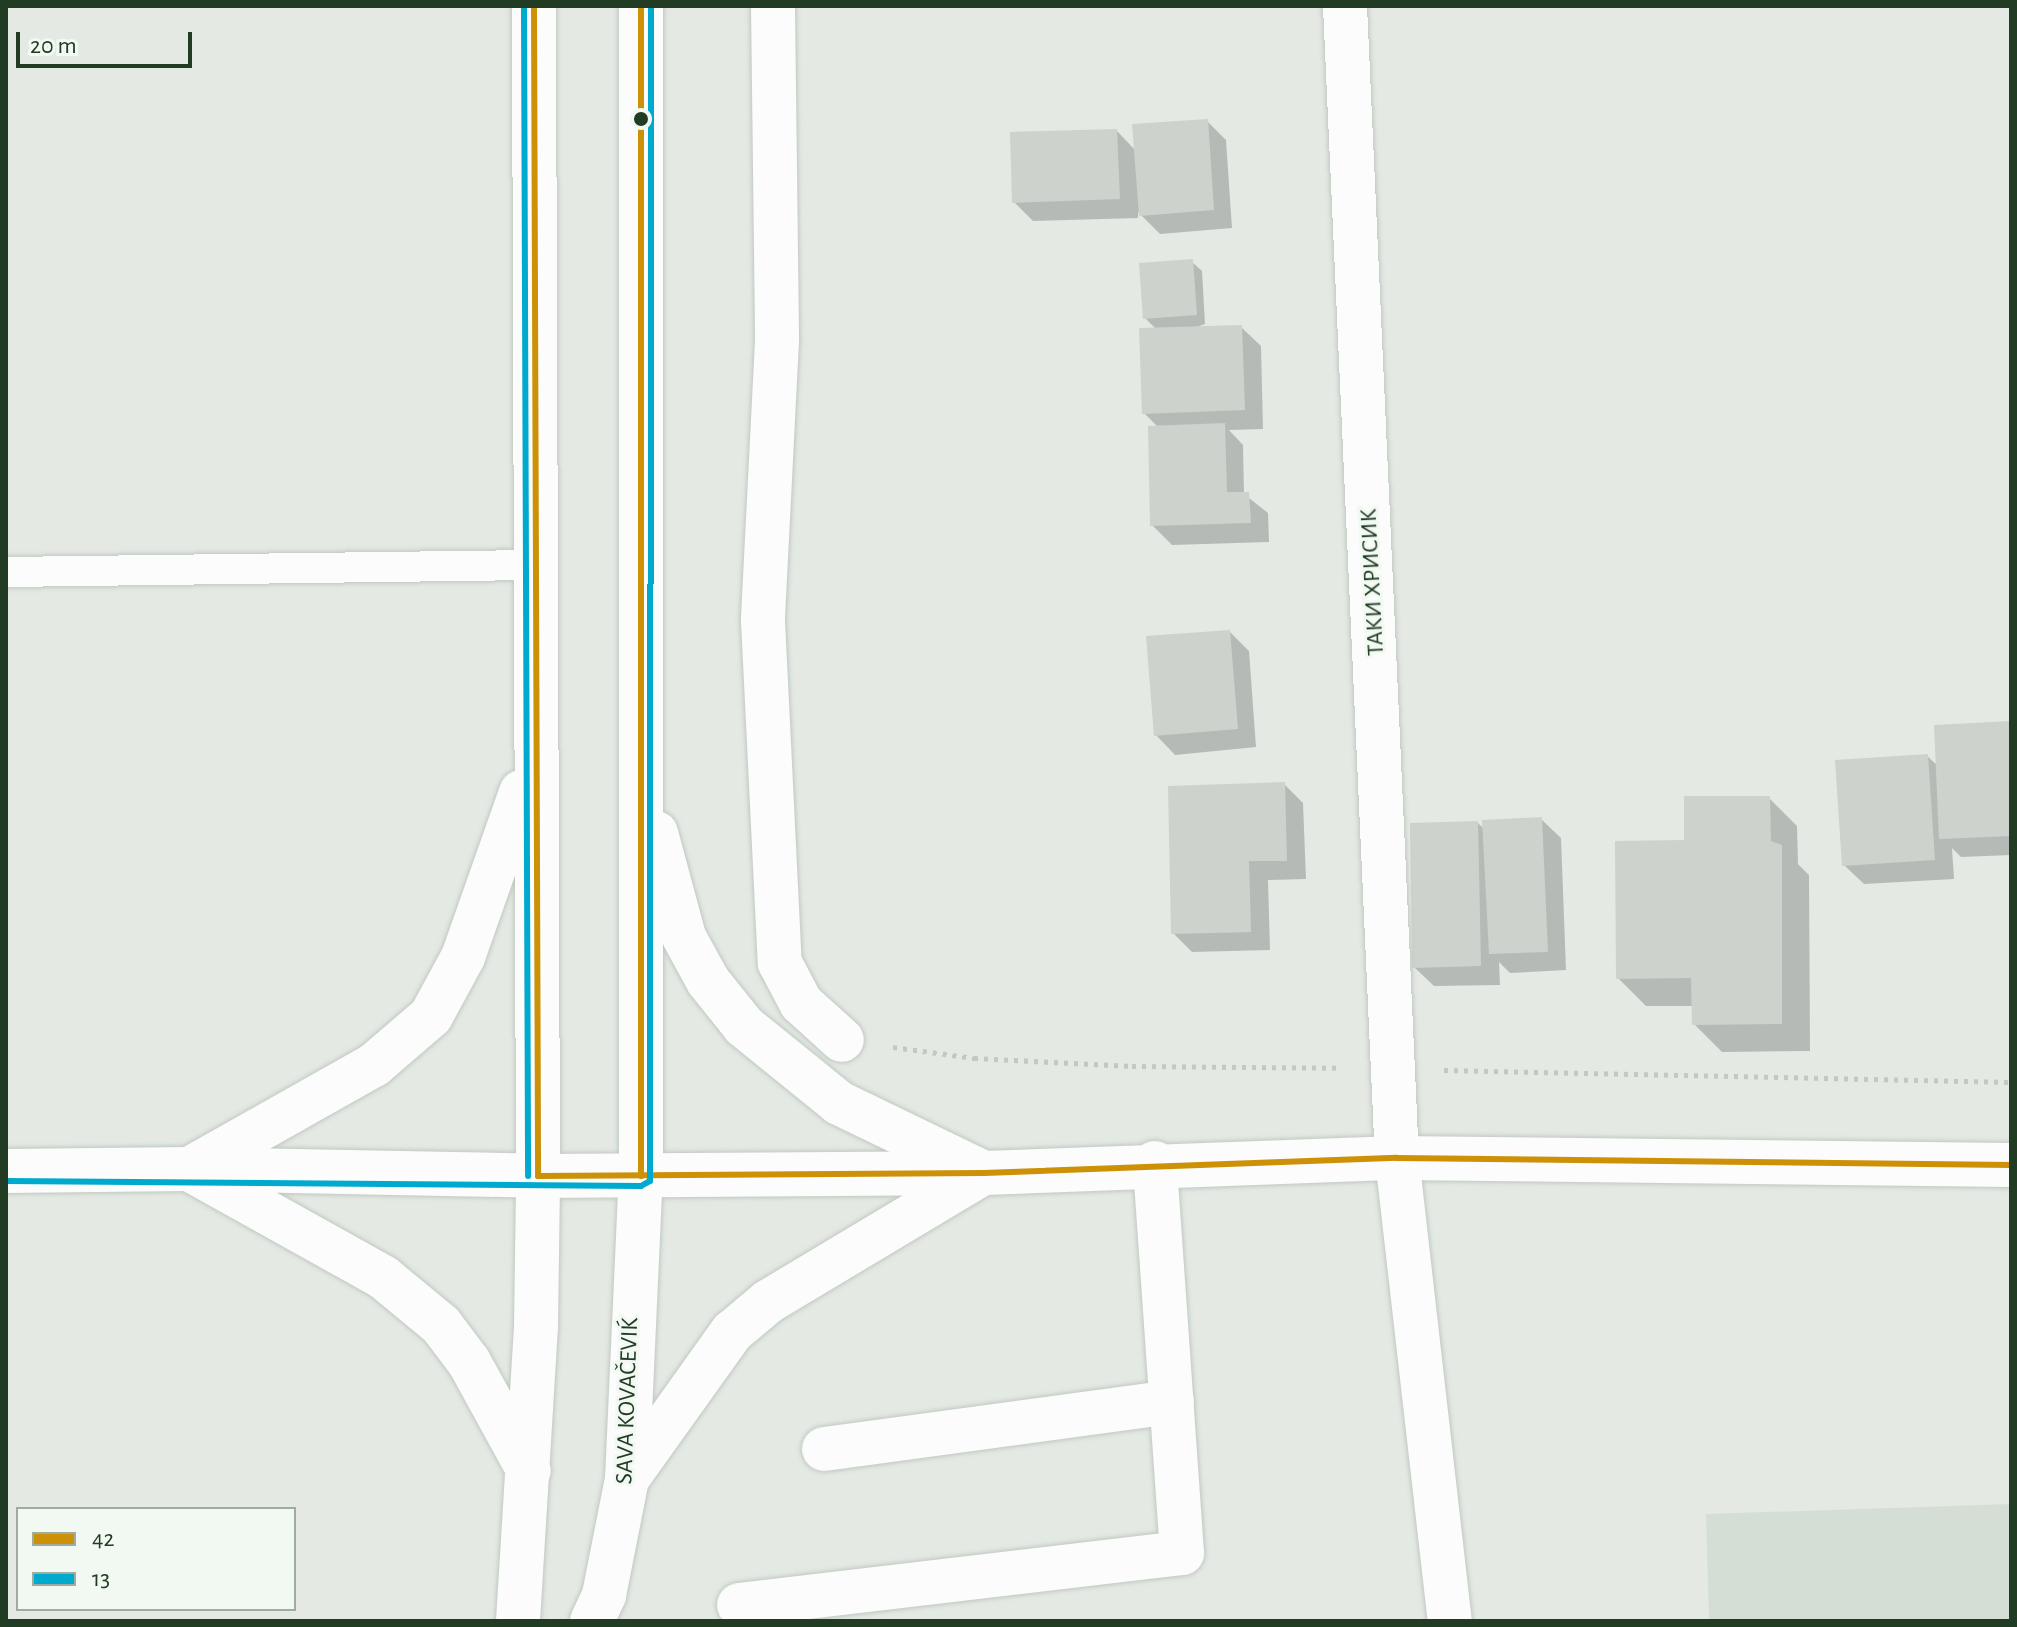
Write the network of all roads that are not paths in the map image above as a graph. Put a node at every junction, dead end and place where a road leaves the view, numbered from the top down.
1 (534, 6) edge
2 (641, 6) edge
3 (773, 6) edge
4 (1345, 6) edge
5 (534, 565) junction
6 (6, 572) edge
7 (533, 748) junction
8 (640, 777) junction
9 (842, 1040) dead end
10 (1397, 1158) junction
11 (1155, 1163) junction
12 (2011, 1165) edge
13 (189, 1169) junction
14 (6, 1171) edge
15 (984, 1173) junction
16 (538, 1176) junction
17 (641, 1176) junction
18 (1172, 1402) junction
19 (824, 1449) dead end
20 (529, 1471) junction
21 (627, 1479) junction
22 (739, 1605) dead end
23 (518, 1621) edge
24 (592, 1621) edge
25 (1450, 1621) edge

1 - 5 street
2 - 8 street, SAVA KOVAČEVIḰ
3 - 9 street
4 - 10 street, ТАКИ ХРИСИК
5 - 6 lane
5 - 7 street
7 - 13 street
7 - 16 street
8 - 15 street
8 - 17 street, SAVA KOVAČEVIḰ
10 - 11 street
10 - 12 street
10 - 25 street, ТАКИ ХРИСИК
11 - 15 street
11 - 18 street
13 - 14 street
13 - 16 street
13 - 20 street
15 - 17 street
15 - 21 street
16 - 17 street
16 - 20 street
17 - 21 street, SAVA KOVAČEVIḰ
18 - 19 street
18 - 22 street
20 - 23 street
21 - 24 street, SAVA KOVAČEVIḰ

